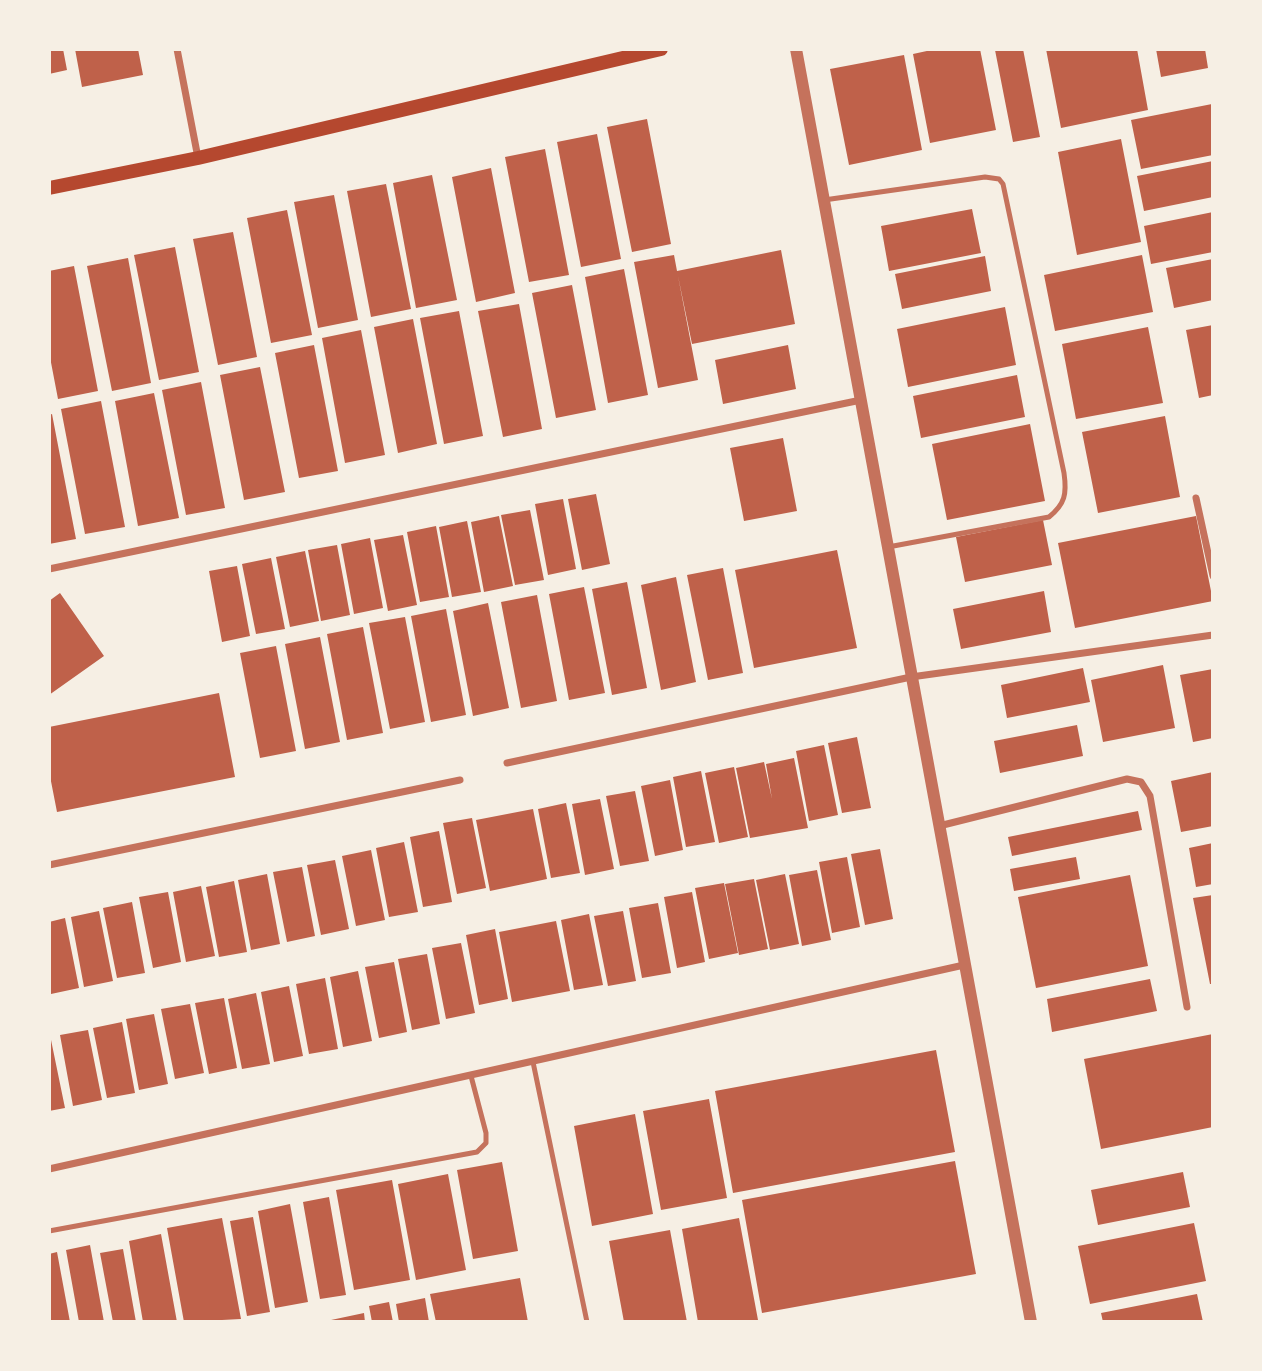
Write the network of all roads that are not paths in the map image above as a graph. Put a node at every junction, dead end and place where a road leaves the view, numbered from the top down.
1 (177, 49) edge
2 (661, 49) edge
3 (796, 49) edge
4 (198, 158) junction
5 (49, 188) edge
6 (824, 200) junction
7 (861, 400) junction
8 (1196, 498) dead end
9 (888, 547) junction
10 (49, 569) edge
11 (1213, 576) edge
12 (1213, 635) edge
13 (911, 677) junction
14 (507, 764) dead end
15 (460, 780) dead end
16 (939, 826) junction
17 (49, 865) edge
18 (964, 965) junction
19 (1187, 1007) dead end
20 (533, 1062) junction
21 (471, 1076) junction
22 (49, 1169) edge
23 (49, 1231) edge
24 (587, 1322) edge
25 (1031, 1322) edge

1 - 4 street
2 - 4 main road
3 - 6 street
4 - 5 main road
6 - 7 street
6 - 9 lane
7 - 9 street
7 - 10 street
8 - 11 street
9 - 13 street
12 - 13 street
13 - 14 street
13 - 16 street
15 - 17 street
16 - 18 street
16 - 19 street
18 - 20 street
18 - 25 street
20 - 21 street
20 - 24 lane
21 - 22 street
21 - 23 lane

